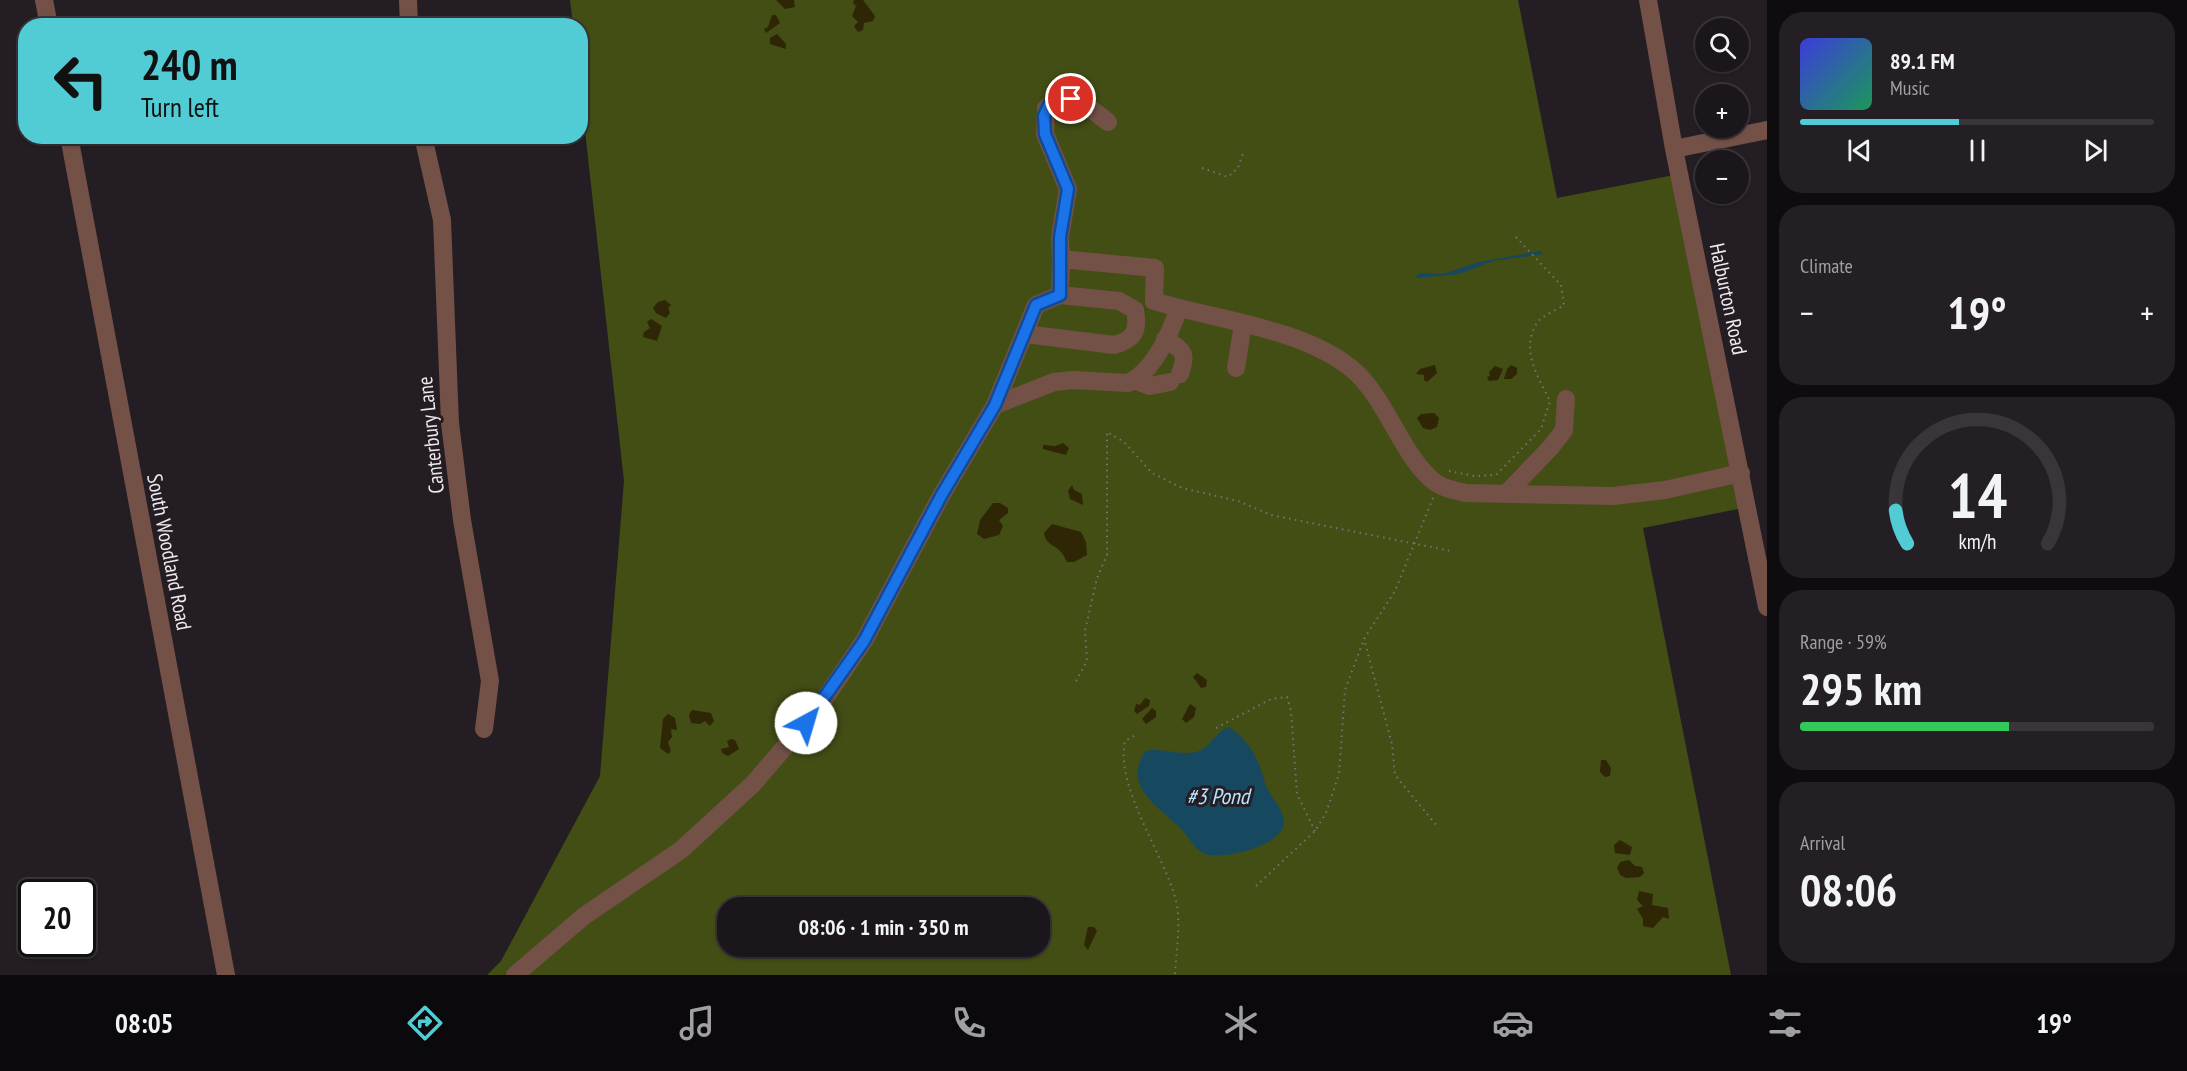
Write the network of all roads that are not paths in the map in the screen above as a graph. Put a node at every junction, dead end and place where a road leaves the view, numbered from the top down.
1 (44, 0) edge
2 (408, 0) edge
3 (1648, 0) edge
4 (47, 18) edge
5 (409, 18) edge
6 (1108, 122) dead end
7 (1767, 130) edge
8 (70, 144) edge
9 (425, 144) edge
10 (1674, 149) junction
11 (1061, 259) junction
12 (1060, 295) junction
13 (1154, 301) junction
14 (1179, 308) junction
15 (1135, 310) junction
16 (1243, 324) junction
17 (1025, 334) junction
18 (1165, 339) junction
19 (1236, 368) dead end
20 (1134, 380) junction
21 (1566, 399) dead end
22 (995, 405) junction
23 (1741, 473) junction
24 (1506, 494) junction
25 (1767, 607) edge
26 (484, 729) dead end
27 (226, 975) edge
28 (515, 975) edge

1 - 4 street
2 - 5 street
3 - 10 street, Halburton Road
6 - 11 street
7 - 10 street
8 - 27 street, South Woodland Road
9 - 26 street, Canterbury Lane
10 - 23 street, Halburton Road
11 - 12 street
11 - 13 street
12 - 15 street
12 - 17 street
13 - 14 street
13 - 15 street
14 - 16 street
14 - 18 street
15 - 17 street
16 - 19 street
16 - 24 street
17 - 22 street
18 - 20 street
18 - 20 street
20 - 22 street
21 - 24 street
22 - 28 street
23 - 24 street
23 - 25 street, Halburton Road

